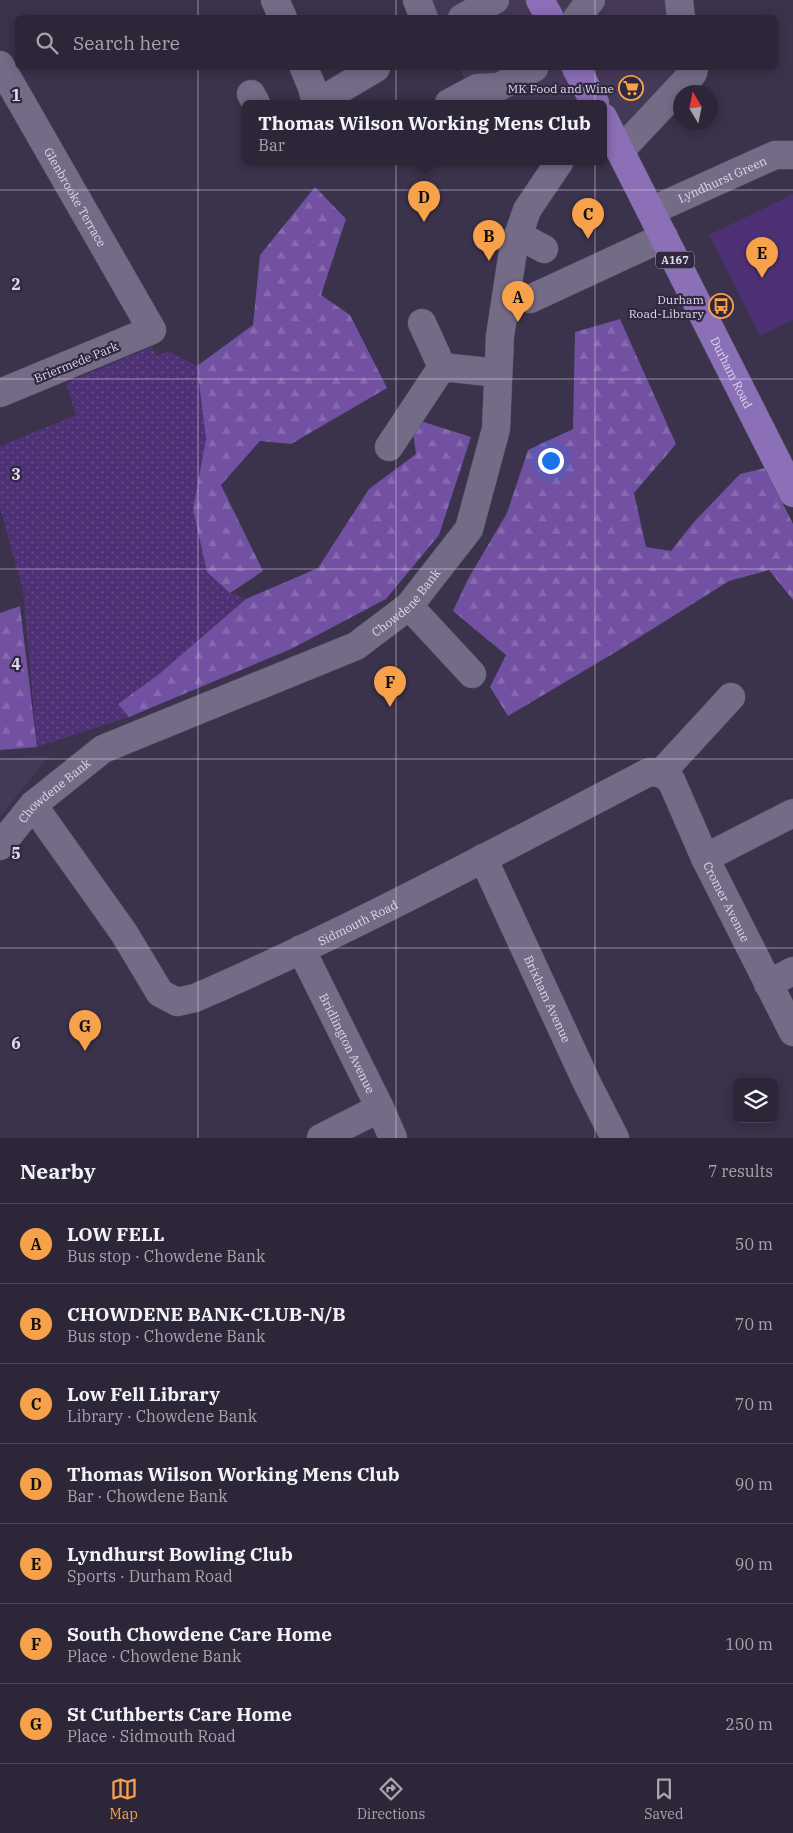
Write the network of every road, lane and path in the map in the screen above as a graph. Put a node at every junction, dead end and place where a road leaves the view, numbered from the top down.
1 (275, 0) edge
2 (417, 0) edge
3 (495, 0) edge
4 (540, 0) edge
5 (591, 0) edge
6 (678, 0) edge
7 (282, 15) edge
8 (423, 15) edge
9 (468, 15) edge
10 (548, 15) edge
11 (579, 15) edge
12 (680, 15) edge
13 (0, 65) edge
14 (305, 70) edge
15 (373, 70) edge
16 (530, 70) edge
17 (577, 70) edge
18 (694, 70) edge
19 (316, 100) edge
20 (322, 100) edge
21 (455, 100) edge
22 (593, 100) edge
23 (607, 126) edge
24 (620, 151) junction
25 (793, 155) edge
26 (557, 165) edge
27 (651, 211) junction
28 (518, 235) junction
29 (664, 237) junction
30 (544, 248) dead end
31 (530, 299) dead end
32 (422, 323) dead end
33 (152, 330) joint
34 (442, 366) junction
35 (498, 373) junction
36 (0, 393) edge
37 (389, 447) dead end
38 (786, 457) edge
39 (793, 493) edge
40 (409, 606) junction
41 (472, 674) dead end
42 (731, 697) dead end
43 (661, 773) junction
44 (33, 805) junction
45 (793, 813) edge
46 (0, 846) edge
47 (483, 858) junction
48 (705, 858) junction
49 (301, 949) junction
50 (793, 971) edge
51 (768, 984) junction
52 (793, 1032) edge
53 (380, 1108) junction
54 (321, 1138) edge
55 (393, 1138) edge
56 (615, 1138) edge

1 - 7 street
2 - 8 street
3 - 9 street
4 - 10 main road
5 - 11 street
6 - 12 street
13 - 33 street, Glenbrooke Terrace
14 - 19 street
15 - 20 street
16 - 21 street
17 - 22 main road
18 - 24 street
23 - 24 main road, Durham Road / A167
24 - 27 main road, Durham Road / A167
25 - 27 street, Lyndhurst Green
26 - 28 street, Chowdene Bank
27 - 29 main road, Durham Road / A167
28 - 30 street
28 - 35 street, Chowdene Bank
29 - 31 street
29 - 38 main road, Durham Road / A167
32 - 34 street
33 - 36 street, Briermede Park
34 - 35 street
34 - 37 street
35 - 40 street, Chowdene Bank
38 - 39 main road, Durham Road / A167
40 - 41 street
40 - 44 street, Chowdene Bank
42 - 43 street
43 - 47 street, Sidmouth Road
43 - 48 street, Cromer Avenue
44 - 46 street, Chowdene Bank
44 - 49 street, Sidmouth Road
45 - 48 street
47 - 49 street, Sidmouth Road
47 - 56 street, Brixham Avenue
48 - 51 street, Cromer Avenue
49 - 53 street, Bridlington Avenue
50 - 51 street
51 - 52 street, Cromer Avenue
53 - 54 street
53 - 55 street, Bridlington Avenue

